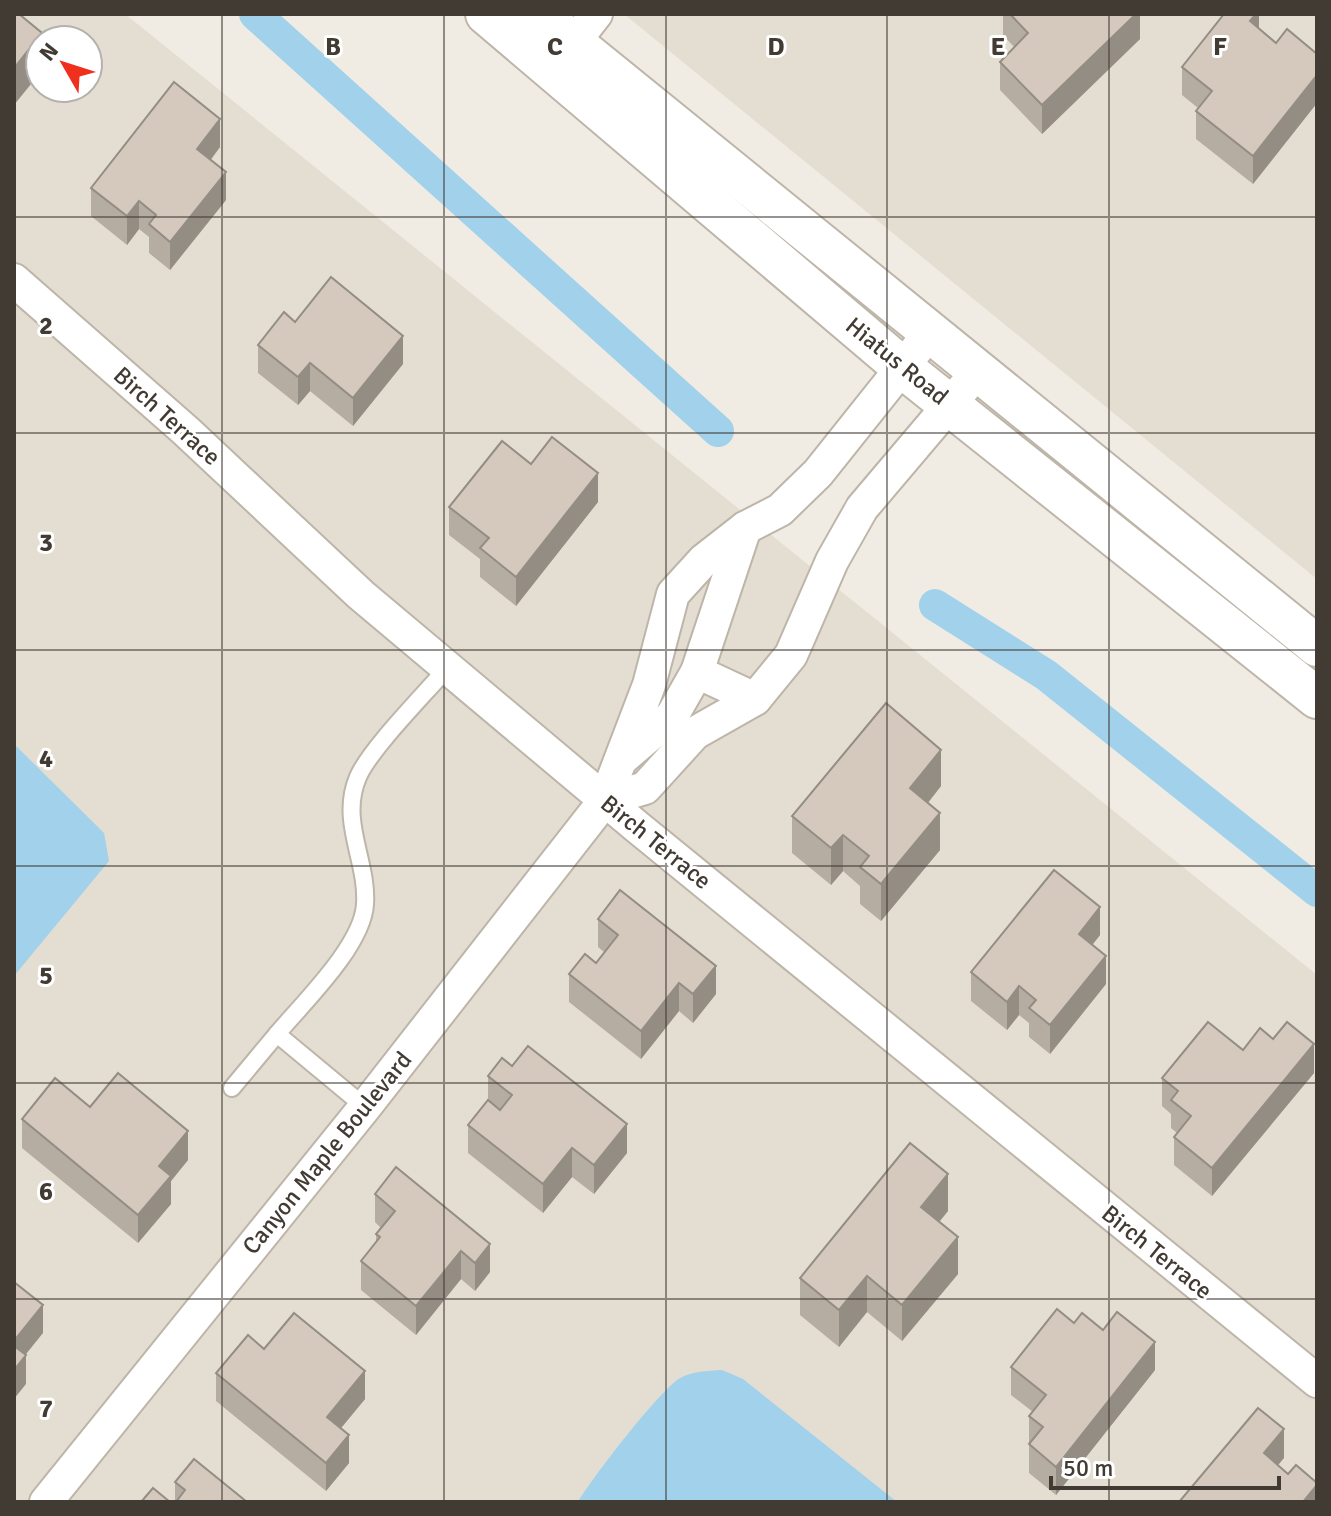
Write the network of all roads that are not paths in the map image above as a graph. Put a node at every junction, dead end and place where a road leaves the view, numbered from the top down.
1 (486, 14) edge
2 (538, 14) edge
3 (574, 43) edge
4 (14, 280) edge
5 (932, 330) junction
6 (903, 368) junction
7 (978, 371) junction
8 (950, 405) junction
9 (745, 528) junction
10 (1317, 646) edge
11 (447, 668) junction
12 (697, 672) junction
13 (1317, 698) edge
14 (755, 699) junction
15 (622, 759) junction
16 (605, 800) junction
17 (277, 1034) junction
18 (232, 1088) dead end
19 (365, 1107) junction
20 (1317, 1381) edge
21 (46, 1502) edge

1 - 3 street, Hiatus Road
2 - 3 street, Hiatus Road
3 - 5 street, Hiatus Road
3 - 6 street, Hiatus Road
4 - 11 street, Birch Terrace
5 - 6 street, Canyon Maple Boulevard
5 - 7 street, Hiatus Road
6 - 8 street, Hiatus Road
6 - 9 street, Canyon Maple Boulevard
7 - 8 street
7 - 10 street, Hiatus Road
8 - 13 street, Hiatus Road
8 - 14 street
9 - 12 street, Canyon Maple Boulevard
9 - 15 street, Canyon Maple Boulevard
11 - 16 street, Birch Terrace
11 - 17 lane
12 - 14 street
12 - 15 street, Canyon Maple Boulevard
14 - 16 street
15 - 16 street, Canyon Maple Boulevard
16 - 19 street, Canyon Maple Boulevard
16 - 20 street, Birch Terrace
17 - 18 lane
17 - 19 lane
19 - 21 street, Canyon Maple Boulevard

